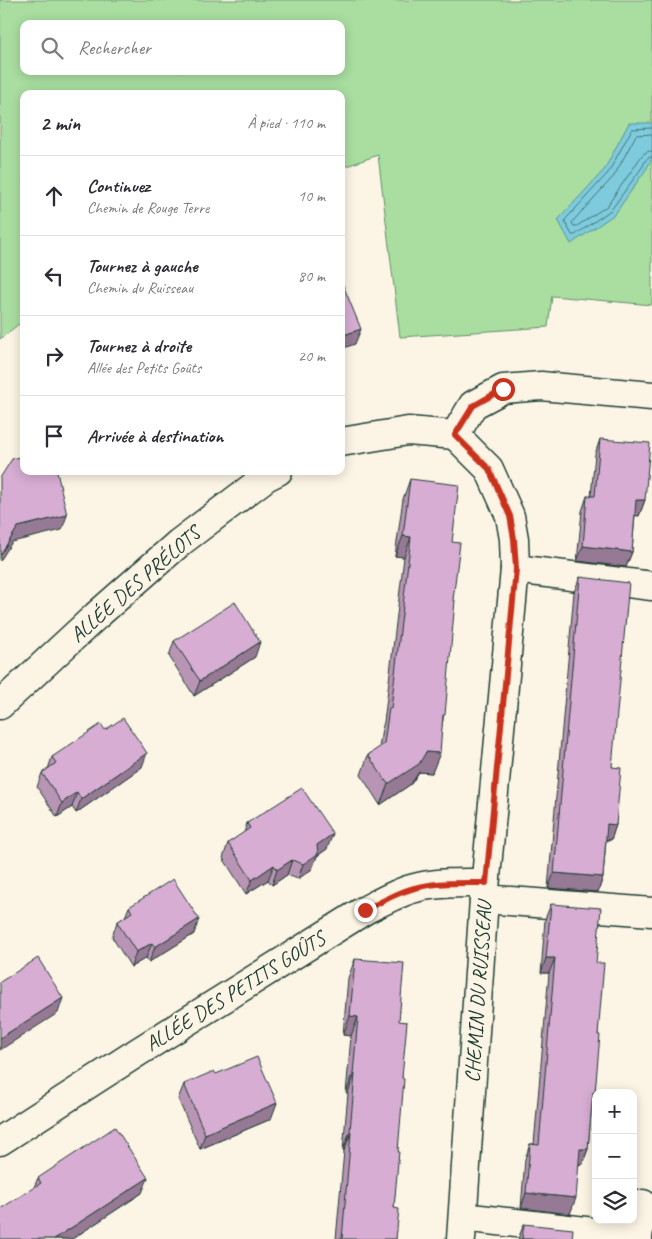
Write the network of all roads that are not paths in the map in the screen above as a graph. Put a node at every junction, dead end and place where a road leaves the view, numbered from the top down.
1 (652, 396) edge
2 (455, 435) junction
3 (345, 441) edge
4 (270, 475) edge
5 (516, 569) junction
6 (652, 586) edge
7 (0, 705) edge
8 (485, 891) junction
9 (652, 912) edge
10 (0, 1141) edge
11 (643, 1204) dead end
12 (462, 1228) edge
13 (638, 1238) edge

1 - 2 street
2 - 3 street
2 - 5 street, CHEMIN DU RUISSEAU
4 - 7 street, ALLÉE DES PRÉLOTS
5 - 6 street
5 - 8 street, CHEMIN DU RUISSEAU
8 - 9 street, ALLÉE DES PETITS GOÛTS
8 - 10 street, ALLÉE DES PETITS GOÛTS
8 - 12 street, CHEMIN DU RUISSEAU
11 - 13 street
12 - 13 street

